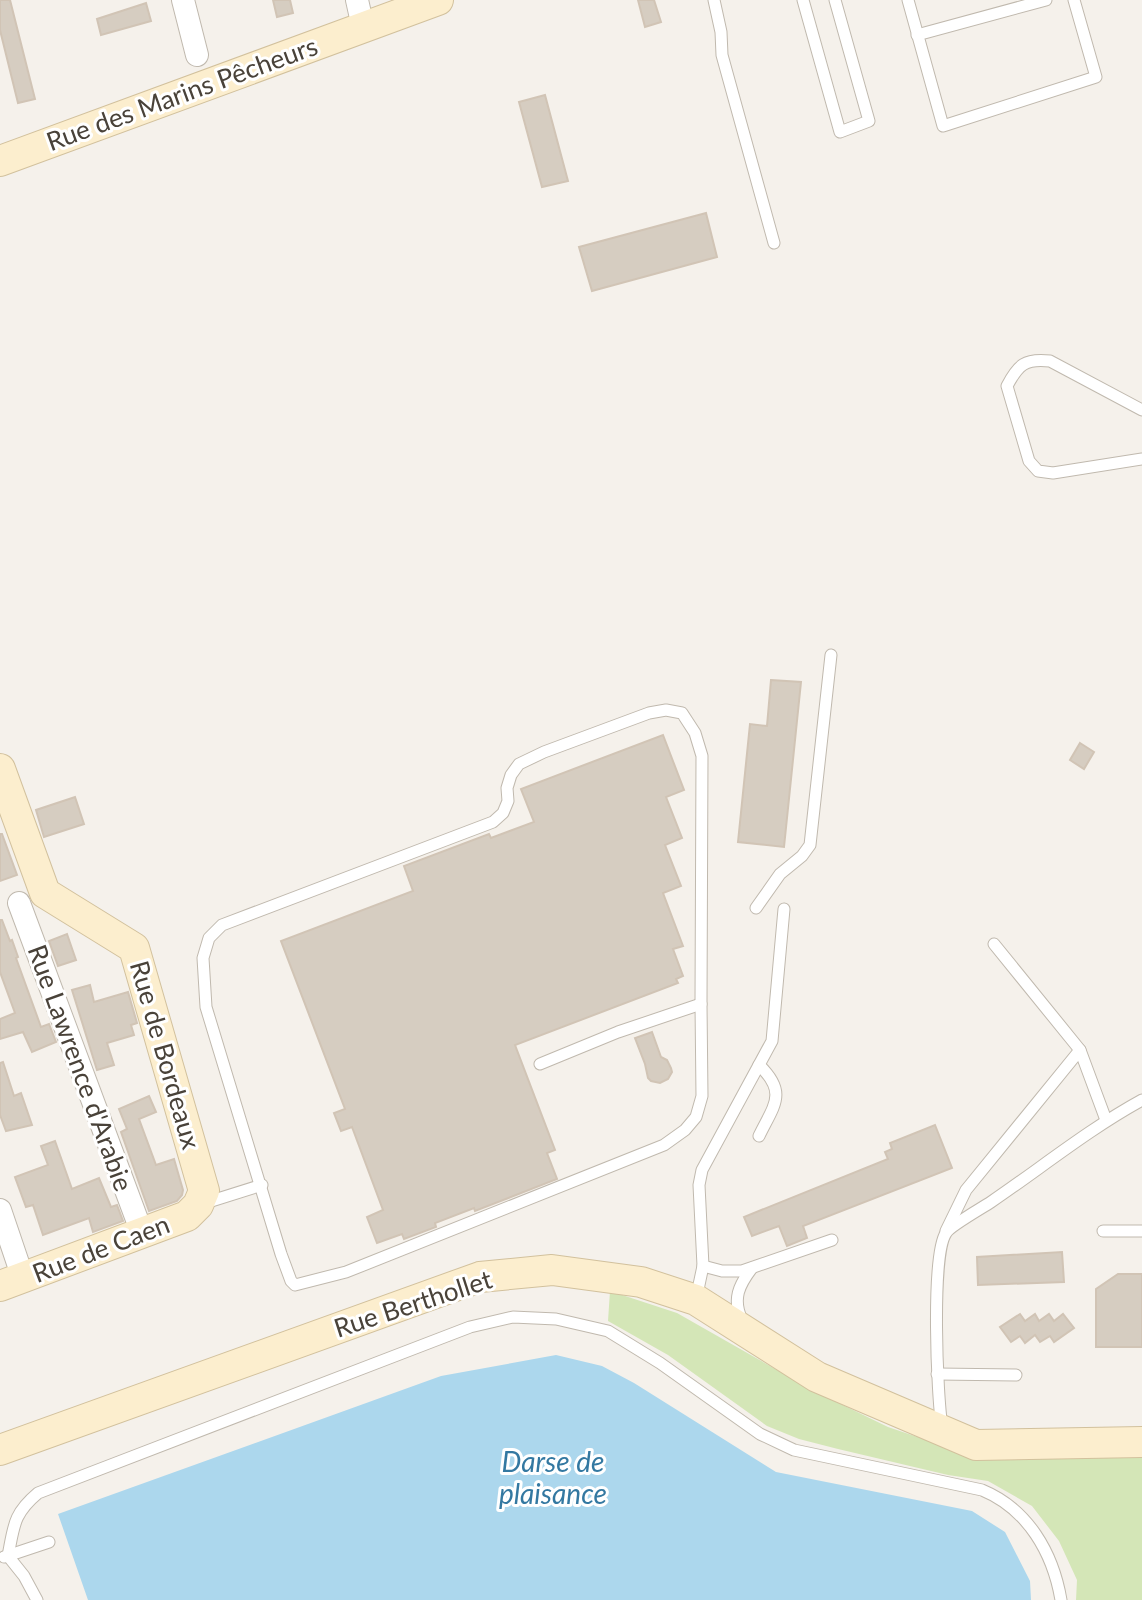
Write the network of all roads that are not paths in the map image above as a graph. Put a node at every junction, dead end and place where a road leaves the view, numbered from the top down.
1 (183, 0) edge
2 (438, 0) edge
3 (714, 0) edge
4 (803, 0) edge
5 (835, 0) edge
6 (908, 0) edge
7 (1046, 0) edge
8 (1074, 0) edge
9 (360, 14) edge
10 (917, 35) junction
11 (197, 55) dead end
12 (0, 161) edge
13 (774, 243) dead end
14 (1142, 410) edge
15 (1142, 459) edge
16 (831, 655) dead end
17 (0, 769) edge
18 (21, 902) edge
19 (756, 908) dead end
20 (784, 909) dead end
21 (994, 944) dead end
22 (701, 1004) junction
23 (1080, 1050) junction
24 (540, 1064) dead end
25 (759, 1065) junction
26 (1142, 1100) edge
27 (1106, 1120) junction
28 (759, 1136) dead end
29 (262, 1185) junction
30 (198, 1205) junction
31 (0, 1210) edge
32 (1103, 1231) dead end
33 (1142, 1231) edge
34 (946, 1232) junction
35 (142, 1233) junction
36 (832, 1240) dead end
37 (703, 1266) junction
38 (752, 1268) junction
39 (12, 1282) edge
40 (696, 1300) junction
41 (750, 1335) junction
42 (937, 1374) junction
43 (1016, 1375) dead end
44 (942, 1431) junction
45 (1142, 1442) edge
46 (0, 1450) edge
47 (49, 1542) dead end
48 (4, 1556) edge
49 (37, 1600) edge
50 (1061, 1600) edge

1 - 11 street
2 - 9 main road, Rue des Marins Pêcheurs
3 - 13 lane
4 - 5 lane
6 - 10 lane
7 - 10 lane
8 - 10 lane
9 - 12 main road, Rue des Marins Pêcheurs
14 - 15 lane
16 - 19 lane
17 - 18 main road
18 - 30 main road, Rue de Bordeaux
18 - 35 street, Rue Lawrence d'Arabie
20 - 25 lane
21 - 23 lane
22 - 24 lane
22 - 29 lane
22 - 29 lane
23 - 27 lane
23 - 34 lane
25 - 28 lane
25 - 37 lane
26 - 27 lane
27 - 34 lane
29 - 30 lane
30 - 35 main road, Rue de Caen
31 - 39 street
32 - 33 lane
34 - 42 lane
35 - 39 main road, Rue de Caen
36 - 38 lane
37 - 38 lane
37 - 40 lane
38 - 41 lane
40 - 41 main road, Rue Berthollet
40 - 46 main road, Rue Berthollet
41 - 44 main road, Rue Berthollet
42 - 43 lane
42 - 44 lane
44 - 45 main road, Rue Berthollet
47 - 48 lane
48 - 49 lane
48 - 50 lane

